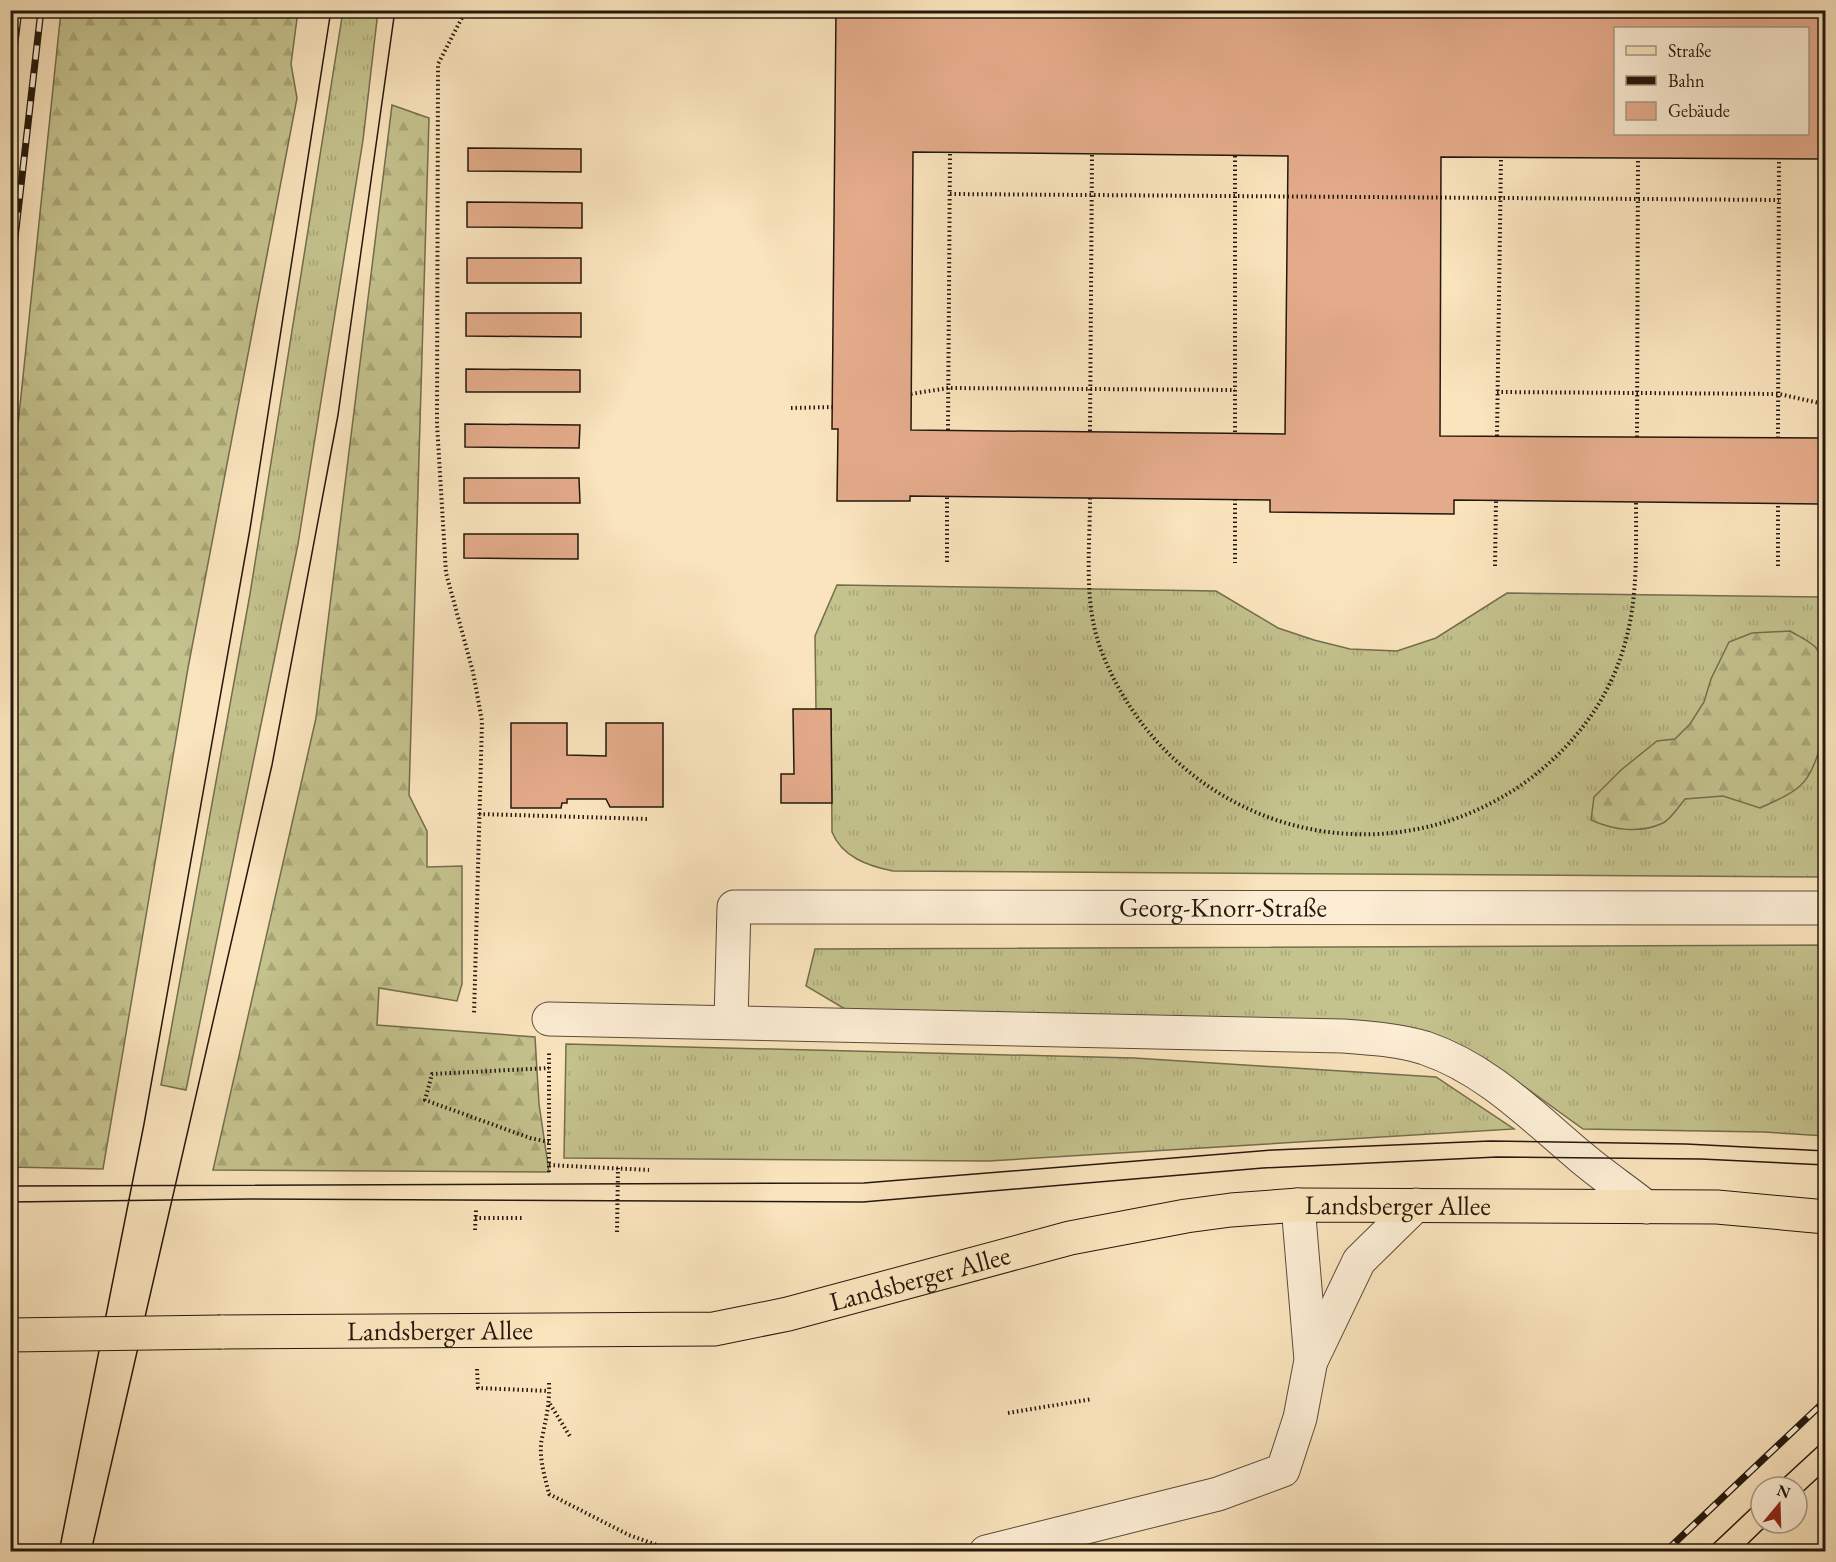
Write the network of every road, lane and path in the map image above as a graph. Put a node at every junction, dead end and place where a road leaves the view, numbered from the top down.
1 (466, 10) edge
2 (950, 152) dead end
3 (1092, 154) dead end
4 (1235, 156) dead end
5 (1501, 157) dead end
6 (1638, 158) dead end
7 (1779, 159) dead end
8 (950, 194) junction
9 (1092, 195) junction
10 (1235, 196) junction
11 (1500, 198) junction
12 (1638, 199) junction
13 (1779, 200) junction
14 (948, 388) junction
15 (1090, 389) junction
16 (1235, 390) junction
17 (1497, 392) junction
18 (1637, 393) junction
19 (911, 394) dead end
20 (1779, 394) junction
21 (1819, 403) dead end
22 (832, 407) dead end
23 (791, 408) dead end
24 (948, 430) dead end
25 (1090, 431) dead end
26 (1235, 433) dead end
27 (1497, 436) dead end
28 (1636, 436) dead end
29 (1778, 438) dead end
30 (947, 496) dead end
31 (1090, 498) dead end
32 (1235, 499) dead end
33 (1496, 501) dead end
34 (1636, 502) dead end
35 (1778, 503) dead end
36 (947, 562) dead end
37 (1235, 563) dead end
38 (1495, 566) dead end
39 (1778, 566) dead end
40 (479, 814) junction
41 (649, 819) dead end
42 (1826, 908) edge
43 (474, 1015) dead end
44 (549, 1020) dead end
45 (731, 1021) junction
46 (549, 1142) junction
47 (549, 1165) junction
48 (618, 1168) junction
49 (649, 1170) dead end
50 (549, 1172) dead end
51 (1298, 1205) junction
52 (1416, 1205) junction
53 (1647, 1207) junction
54 (476, 1210) dead end
55 (1826, 1217) edge
56 (475, 1218) junction
57 (525, 1218) dead end
58 (475, 1230) dead end
59 (617, 1232) dead end
60 (10, 1335) edge
61 (1311, 1360) junction
62 (477, 1369) dead end
63 (549, 1383) dead end
64 (549, 1391) junction
65 (1092, 1399) dead end
66 (550, 1403) junction
67 (1008, 1413) dead end
68 (571, 1438) dead end
69 (666, 1548) junction
70 (661, 1551) edge
71 (676, 1551) edge
72 (986, 1551) edge

1 - 40 path
2 - 8 path
3 - 9 path
4 - 10 path
5 - 11 path
6 - 12 path
7 - 13 path
8 - 9 path
8 - 14 path
9 - 10 path
9 - 15 path
10 - 11 path
10 - 16 path
11 - 12 path
11 - 17 path
12 - 13 path
12 - 18 path
13 - 20 path
14 - 15 path
14 - 19 path
14 - 24 path
15 - 16 path
15 - 25 path
16 - 26 path
17 - 18 path
17 - 27 path
18 - 20 path
18 - 28 path
20 - 21 path
20 - 29 path
22 - 23 path
30 - 36 path
31 - 34 path
32 - 37 path
33 - 38 path
35 - 39 path
40 - 41 path
40 - 43 path
42 - 45 street, Georg-Knorr-Straße
44 - 45 street
45 - 53 street
46 - 46 path
46 - 47 path
47 - 48 path
47 - 50 path
48 - 49 path
48 - 59 path
51 - 52 main road, Landsberger Allee
51 - 60 main road, Landsberger Allee, bridge
51 - 61 street
52 - 53 main road, Landsberger Allee
52 - 61 street
53 - 55 main road, Landsberger Allee
54 - 56 path
56 - 57 path
56 - 58 path
61 - 72 street
62 - 64 path
63 - 64 path
64 - 66 path
65 - 67 path
66 - 68 path
66 - 69 path
69 - 70 path
69 - 71 path

